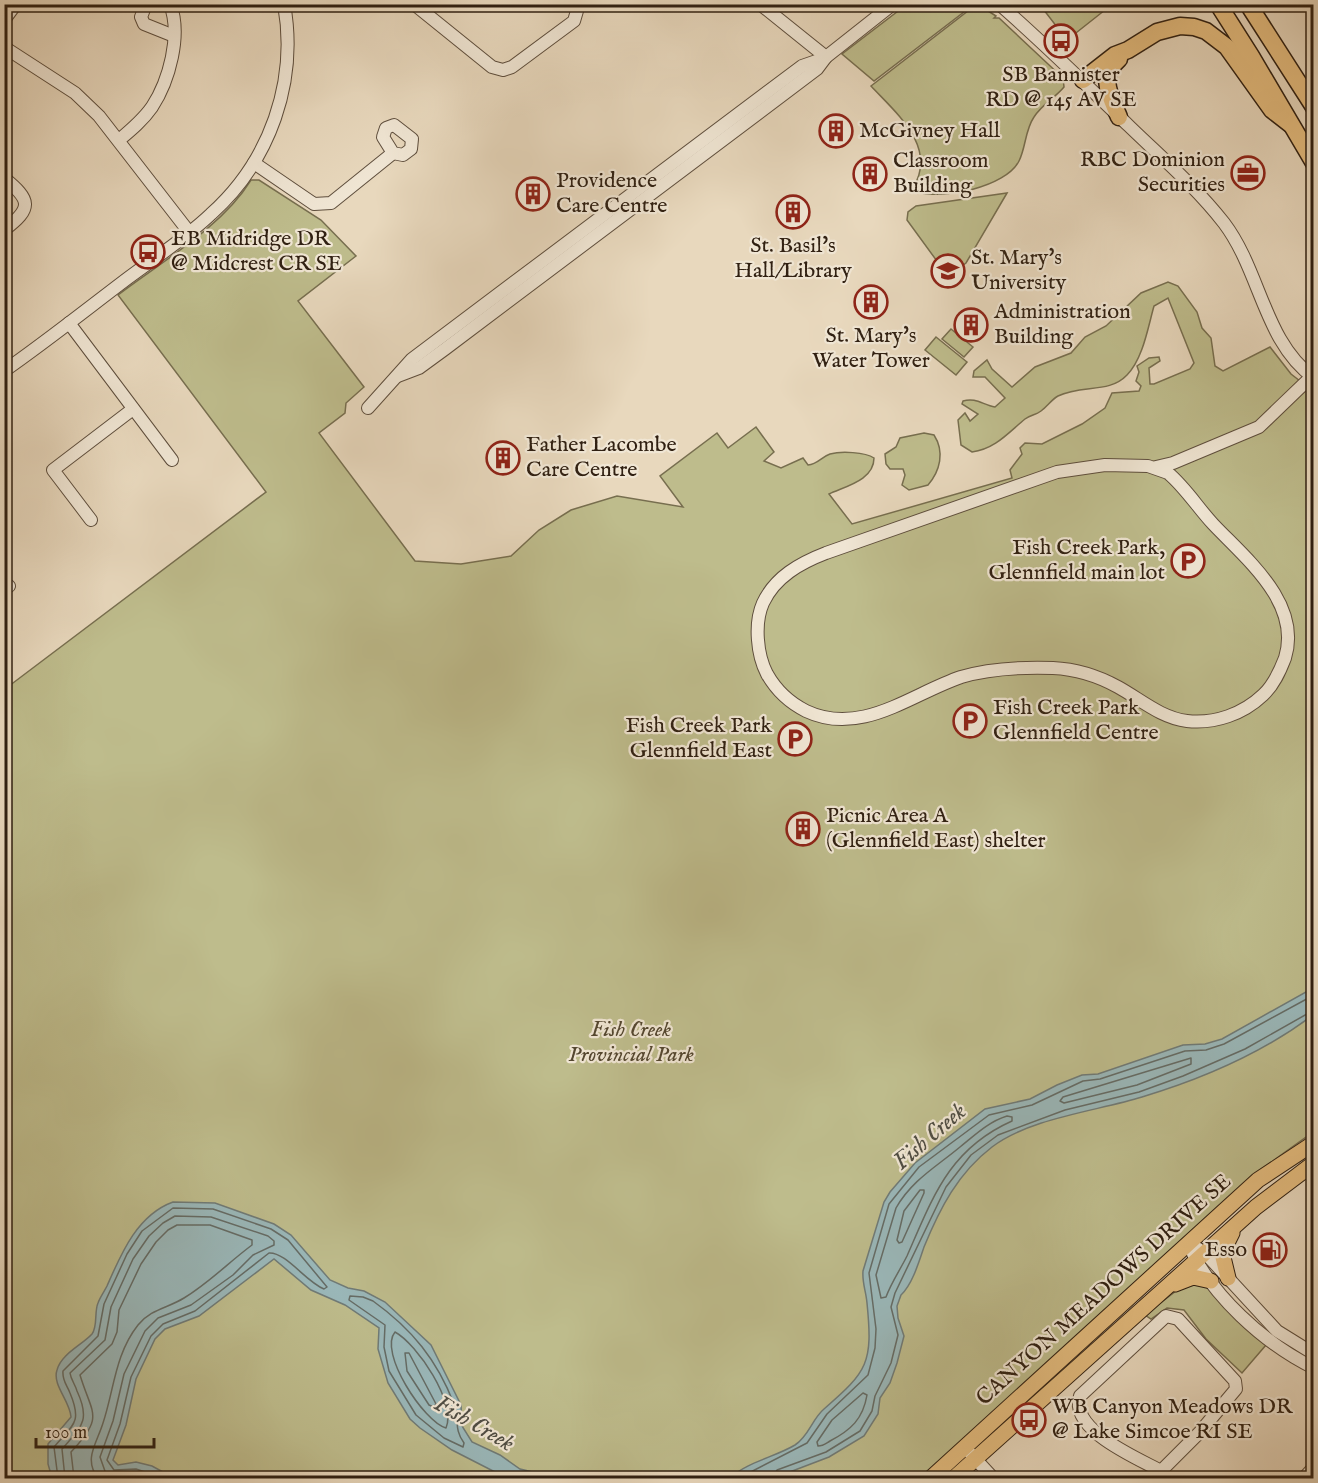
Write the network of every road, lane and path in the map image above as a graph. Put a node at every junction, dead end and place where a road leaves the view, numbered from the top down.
1 (16, 4) edge
2 (146, 4) edge
3 (170, 4) edge
4 (284, 4) edge
5 (414, 4) edge
6 (579, 4) edge
7 (760, 4) edge
8 (893, 4) edge
9 (999, 4) edge
10 (1218, 4) edge
11 (1248, 4) edge
12 (4, 20) edge
13 (174, 36) junction
14 (4, 47) edge
15 (1128, 50) junction
16 (826, 57) junction
17 (1083, 80) junction
18 (1314, 106) edge
19 (1119, 117) junction
20 (1290, 124) junction
21 (119, 140) junction
22 (393, 153) dead end
23 (1314, 163) edge
24 (254, 164) junction
25 (4, 178) edge
26 (4, 230) edge
27 (189, 232) junction
28 (69, 323) junction
29 (4, 371) edge
30 (1312, 378) edge
31 (368, 408) dead end
32 (133, 409) junction
33 (1193, 454) junction
34 (172, 460) dead end
35 (1156, 467) junction
36 (1182, 489) junction
37 (91, 520) dead end
38 (1314, 1143) edge
39 (1314, 1163) edge
40 (1235, 1226) junction
41 (1188, 1243) junction
42 (1200, 1257) junction
43 (1228, 1278) junction
44 (1211, 1281) junction
45 (1159, 1292) junction
46 (1314, 1354) edge
47 (1314, 1368) edge
48 (970, 1453) junction
49 (1314, 1467) edge
50 (1165, 1475) edge
51 (931, 1479) edge
52 (954, 1479) edge
53 (993, 1479) edge
54 (1305, 1479) edge

1 - 12 street
2 - 13 street
3 - 13 street
4 - 24 street
5 - 6 street
7 - 16 street
8 - 16 street
9 - 17 street
10 - 20 highway
11 - 18 highway
13 - 21 street
14 - 21 street
15 - 17 highway
15 - 19 highway
15 - 20 highway
16 - 31 street
17 - 19 street
19 - 30 street
20 - 23 highway
21 - 27 street
22 - 24 street
24 - 27 street
25 - 26 street
27 - 28 street
28 - 29 street
28 - 32 street
30 - 33 street
32 - 34 street
32 - 37 street
33 - 35 street
33 - 36 street
35 - 36 street
35 - 36 street
38 - 41 main road, CANYON MEADOWS DRIVE SE
39 - 40 main road, CANYON MEADOWS DRIVE SE
40 - 42 main road, CANYON MEADOWS DRIVE SE
40 - 43 main road
41 - 42 street
41 - 48 main road, CANYON MEADOWS DRIVE SE
42 - 43 street
42 - 44 street
42 - 45 main road, CANYON MEADOWS DRIVE SE
43 - 46 street
44 - 45 main road
44 - 47 street
45 - 48 main road, CANYON MEADOWS DRIVE SE
48 - 51 main road, CANYON MEADOWS DRIVE SE
48 - 52 main road, CANYON MEADOWS DRIVE SE
48 - 53 street
49 - 54 street
50 - 50 street

